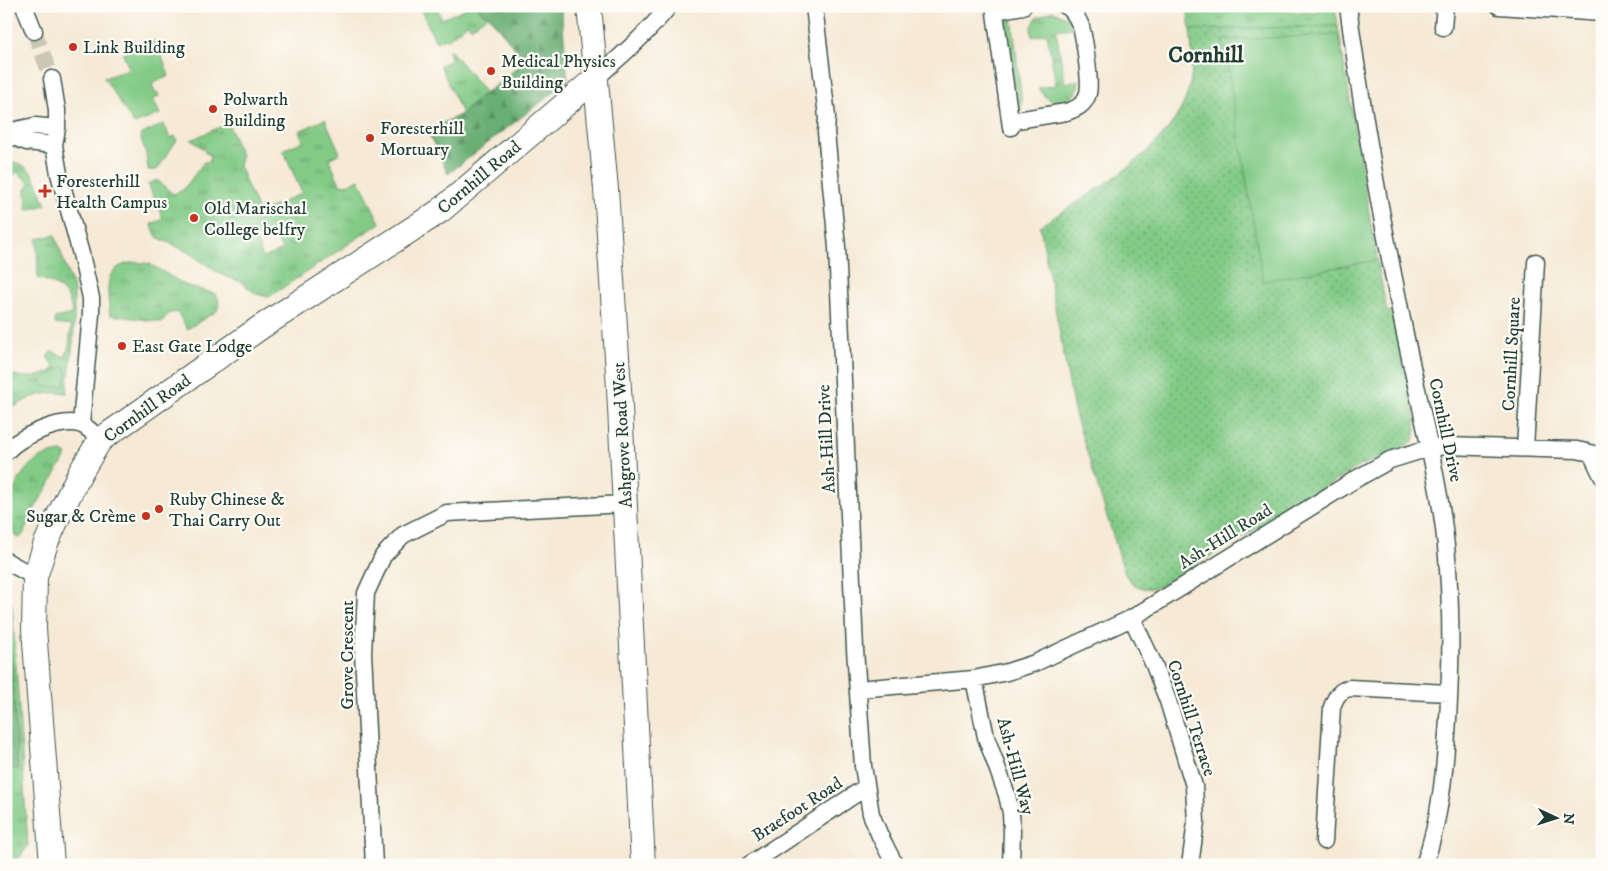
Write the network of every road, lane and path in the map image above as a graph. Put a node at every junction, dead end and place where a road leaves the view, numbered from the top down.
1 (24, 6) edge
2 (589, 6) edge
3 (669, 6) edge
4 (814, 6) edge
5 (1023, 6) edge
6 (1066, 6) edge
7 (1348, 6) edge
8 (1444, 6) edge
9 (1499, 6) edge
10 (994, 8) edge
11 (1602, 13) edge
12 (1443, 27) dead end
13 (34, 31) tunnel mouth
14 (596, 78) junction
15 (52, 79) tunnel mouth
16 (57, 128) junction
17 (6, 133) edge
18 (54, 145) junction
19 (1536, 262) dead end
20 (81, 424) junction
21 (100, 440) junction
22 (1429, 448) junction
23 (1525, 448) junction
24 (1596, 449) edge
25 (6, 452) edge
26 (1602, 476) edge
27 (626, 504) junction
28 (6, 561) edge
29 (35, 577) junction
30 (1132, 618) junction
31 (974, 679) junction
32 (858, 689) junction
33 (1449, 693) junction
34 (866, 787) junction
35 (1324, 841) dead end
36 (52, 865) edge
37 (374, 865) edge
38 (643, 865) edge
39 (749, 865) edge
40 (894, 865) edge
41 (1010, 865) edge
42 (1190, 865) edge
43 (1424, 865) edge

1 - 13 street
2 - 14 street, Ashgrove Road West
3 - 14 street
4 - 32 street, Ash-Hill Drive
5 - 10 street
6 - 10 street
7 - 22 street, Cornhill Drive
8 - 12 street
9 - 11 street
14 - 21 street, Cornhill Road
14 - 27 street, Ashgrove Road West
15 - 16 street
16 - 17 street
16 - 18 street
17 - 18 street
18 - 20 street
19 - 23 street, Cornhill Square
20 - 21 street
20 - 25 street
21 - 29 street, Cornhill Road
22 - 23 street, Ash-Hill Road
22 - 30 street, Ash-Hill Road
22 - 33 street, Cornhill Drive
23 - 24 street, Ash-Hill Road
24 - 26 street, Ash-Hill Road
27 - 37 street, Grove Crescent
27 - 38 street, Ashgrove Road West
28 - 29 street
29 - 36 street, Cornhill Road
30 - 31 street, Ash-Hill Road
30 - 42 street, Cornhill Terrace
31 - 32 street, Ash-Hill Road
31 - 41 street, Ash-Hill Way
32 - 34 street, Ash-Hill Drive
33 - 35 street
33 - 43 street, Cornhill Drive
34 - 39 street, Braefoot Road
34 - 40 street, Ash-Hill Drive

